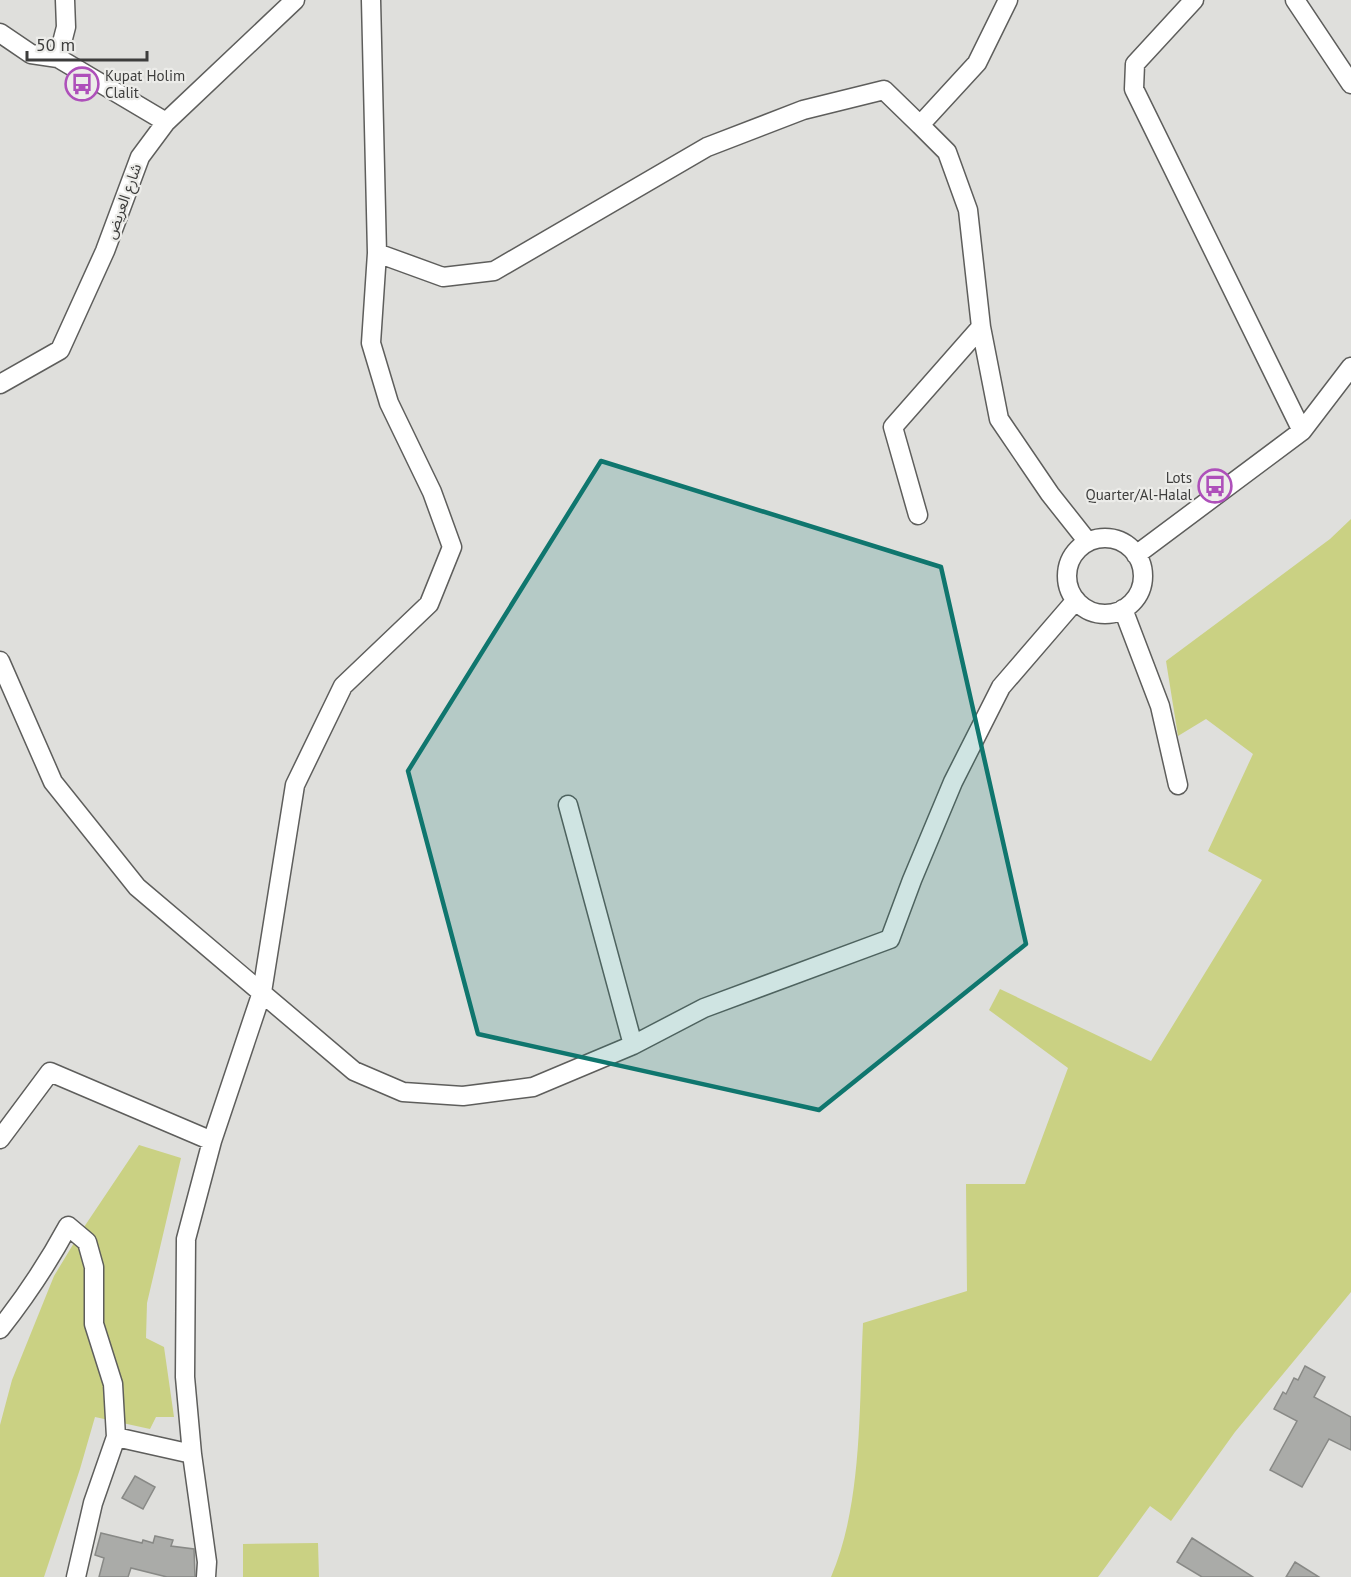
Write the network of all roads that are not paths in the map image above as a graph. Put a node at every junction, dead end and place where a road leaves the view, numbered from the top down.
1 (65, 0) edge
2 (295, 0) edge
3 (371, 0) edge
4 (1008, 0) edge
5 (1194, 0) edge
6 (1295, 0) edge
7 (0, 33) edge
8 (58, 58) junction
9 (1351, 84) edge
10 (166, 122) junction
11 (920, 125) junction
12 (377, 253) junction
13 (981, 327) junction
14 (1351, 367) edge
15 (0, 384) edge
16 (1302, 431) junction
17 (918, 515) dead end
18 (1088, 542) junction
19 (1136, 555) junction
20 (1076, 600) junction
21 (1123, 609) junction
22 (0, 661) edge
23 (1178, 785) dead end
24 (568, 806) dead end
25 (262, 992) junction
26 (633, 1045) junction
27 (0, 1139) edge
28 (212, 1141) junction
29 (0, 1329) edge
30 (116, 1437) junction
31 (192, 1454) junction
32 (76, 1577) edge
33 (206, 1577) edge

1 - 8 street
2 - 10 street, شارع العريض
3 - 12 street
4 - 11 street
5 - 16 street
6 - 9 street
7 - 8 street
8 - 10 street
10 - 15 street, شارع العريض
11 - 12 street
11 - 13 street
12 - 25 street
13 - 17 street
13 - 18 street
14 - 16 street
16 - 19 street
18 - 19 street
18 - 20 street
19 - 21 street
20 - 21 street
20 - 26 street
21 - 23 street
22 - 25 street
24 - 26 street
25 - 26 street
25 - 28 street
27 - 28 street
28 - 31 street
29 - 30 street
30 - 31 street
30 - 32 street
31 - 33 street

